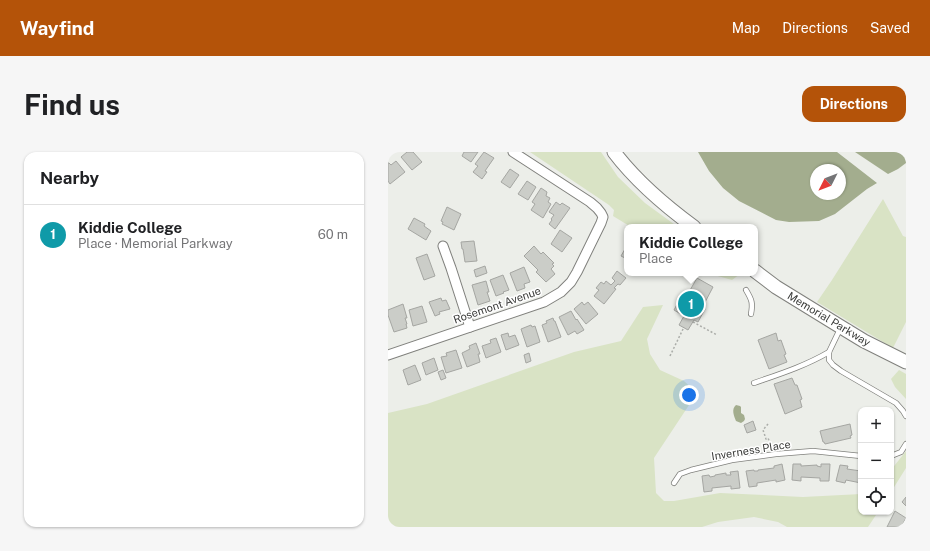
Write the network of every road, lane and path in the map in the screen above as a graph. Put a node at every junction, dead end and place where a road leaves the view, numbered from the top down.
1 (514, 152) edge
2 (614, 152) edge
3 (690, 224) edge
4 (443, 246) dead end
5 (758, 273) edge
6 (746, 290) dead end
7 (751, 314) dead end
8 (693, 322) dead end
9 (470, 327) junction
10 (684, 327) dead end
11 (841, 327) junction
12 (716, 335) dead end
13 (829, 352) junction
14 (388, 355) edge
15 (670, 356) dead end
16 (906, 362) edge
17 (754, 383) dead end
18 (906, 416) edge
19 (768, 424) dead end
20 (906, 444) edge
21 (771, 447) dead end
22 (894, 455) edge
23 (858, 456) edge
24 (674, 483) dead end

1 - 9 street, Rosemont Avenue
2 - 3 main road
4 - 9 street
5 - 11 main road, Memorial Parkway
6 - 7 lane
8 - 12 path
9 - 14 street, Rosemont Avenue
10 - 15 path
11 - 13 lane
11 - 16 main road, Memorial Parkway
13 - 17 lane
13 - 18 lane
19 - 21 path
20 - 22 lane
23 - 24 lane, Inverness Place

